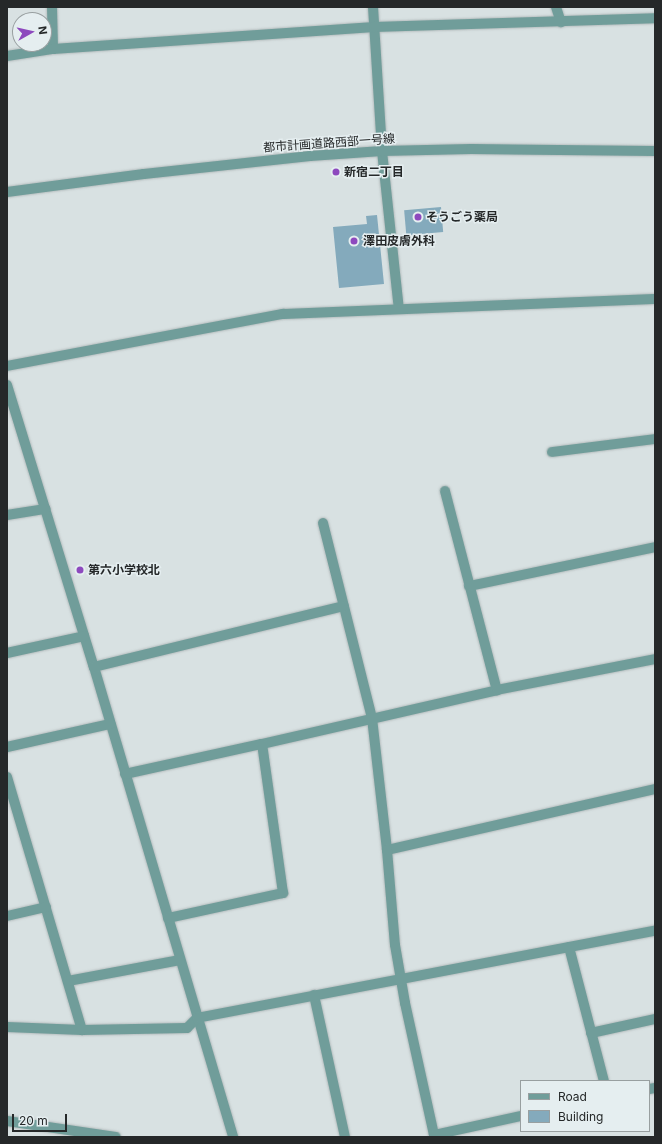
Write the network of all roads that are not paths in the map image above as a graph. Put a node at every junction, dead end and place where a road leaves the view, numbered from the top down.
1 (52, 7) edge
2 (373, 7) edge
3 (556, 7) edge
4 (655, 18) edge
5 (561, 22) junction
6 (374, 27) junction
7 (53, 49) junction
8 (7, 56) edge
9 (382, 151) junction
10 (655, 151) edge
11 (7, 192) edge
12 (655, 299) edge
13 (399, 309) junction
14 (7, 366) edge
15 (7, 385) edge
16 (655, 439) edge
17 (552, 452) dead end
18 (445, 491) dead end
19 (46, 509) junction
20 (7, 515) edge
21 (323, 524) dead end
22 (655, 547) edge
23 (469, 586) junction
24 (344, 606) junction
25 (84, 636) junction
26 (7, 654) edge
27 (655, 659) edge
28 (94, 667) junction
29 (497, 690) junction
30 (372, 718) junction
31 (110, 724) junction
32 (262, 744) junction
33 (7, 747) edge
34 (125, 774) junction
35 (7, 777) edge
36 (655, 789) edge
37 (388, 850) junction
38 (46, 907) junction
39 (7, 916) edge
40 (168, 918) junction
41 (655, 931) edge
42 (569, 947) junction
43 (180, 960) junction
44 (400, 978) junction
45 (68, 981) junction
46 (314, 995) junction
47 (197, 1018) junction
48 (655, 1019) edge
49 (7, 1027) edge
50 (82, 1030) junction
51 (591, 1033) junction
52 (604, 1080) edge
53 (520, 1116) edge
54 (7, 1121) edge
55 (434, 1136) edge
56 (116, 1137) edge
57 (233, 1137) edge
58 (345, 1137) edge

1 - 7 street
2 - 6 street
3 - 5 street
4 - 5 street
5 - 6 street
6 - 7 street
6 - 9 street
7 - 8 street
9 - 10 street, 都市計画道路西部一号線
9 - 11 street, 都市計画道路西部一号線
9 - 13 street
12 - 13 street
13 - 14 street
15 - 19 street
16 - 17 street
18 - 23 street
19 - 20 street
19 - 25 street
21 - 24 street
22 - 23 street
23 - 29 street
24 - 28 street
24 - 30 street
25 - 26 street
25 - 28 street
27 - 29 street
28 - 31 street
29 - 30 street
30 - 32 street
30 - 37 street
31 - 33 street
31 - 34 street
32 - 34 street
32 - 40 street
34 - 40 street
35 - 38 street
36 - 37 street
37 - 44 street
38 - 39 street
38 - 45 street
40 - 43 street
41 - 42 street
42 - 44 street
42 - 51 street
43 - 45 street
43 - 47 street
44 - 46 street
44 - 55 street
45 - 50 street
46 - 47 street
46 - 58 street
47 - 50 street
47 - 57 street
48 - 51 street
49 - 50 street
51 - 52 street
53 - 55 street
54 - 56 street

